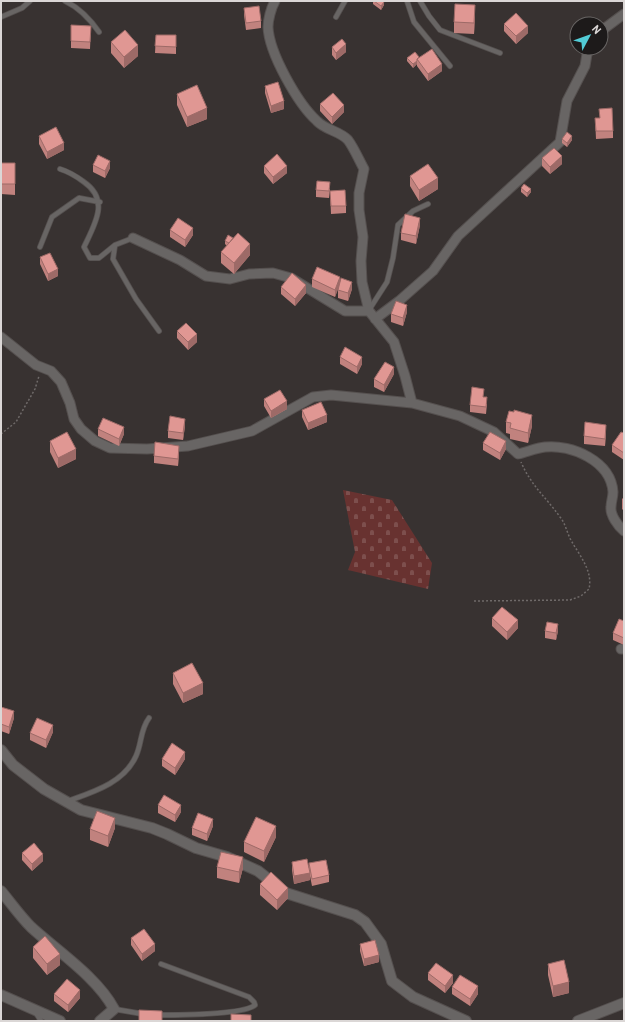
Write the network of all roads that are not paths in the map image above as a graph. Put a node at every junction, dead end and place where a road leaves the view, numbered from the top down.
1 (30, 1) edge
2 (65, 1) edge
3 (275, 1) edge
4 (345, 1) edge
5 (407, 1) edge
6 (420, 1) edge
7 (624, 14) edge
8 (1, 17) edge
9 (336, 17) dead end
10 (609, 26) edge
11 (99, 32) dead end
12 (500, 53) dead end
13 (587, 56) edge
14 (450, 66) dead end
15 (60, 169) dead end
16 (100, 202) junction
17 (428, 204) dead end
18 (133, 238) joint
19 (116, 245) junction
20 (40, 247) dead end
21 (368, 311) junction
22 (375, 319) junction
23 (158, 331) dead end
24 (1, 338) edge
25 (412, 403) junction
26 (624, 530) edge
27 (149, 718) dead end
28 (1, 750) edge
29 (68, 801) junction
30 (1, 891) edge
31 (161, 964) dead end
32 (1, 995) edge
33 (624, 1003) edge
34 (114, 1009) junction
35 (35, 1011) junction
36 (41, 1021) edge
37 (60, 1021) edge
38 (100, 1021) edge
39 (466, 1021) edge
40 (578, 1021) edge

1 - 8 lane
2 - 11 lane
3 - 21 street
4 - 9 lane
5 - 14 lane
6 - 12 lane
7 - 10 street
13 - 22 street
15 - 16 lane
16 - 19 lane
16 - 20 lane
17 - 21 lane
18 - 19 lane
18 - 21 street
19 - 23 lane
21 - 22 street
22 - 25 street
24 - 25 street
25 - 26 street
27 - 29 lane
28 - 29 street
29 - 39 street
30 - 34 street
31 - 34 lane
32 - 35 street
33 - 40 street
34 - 38 street
35 - 36 lane
35 - 37 street

